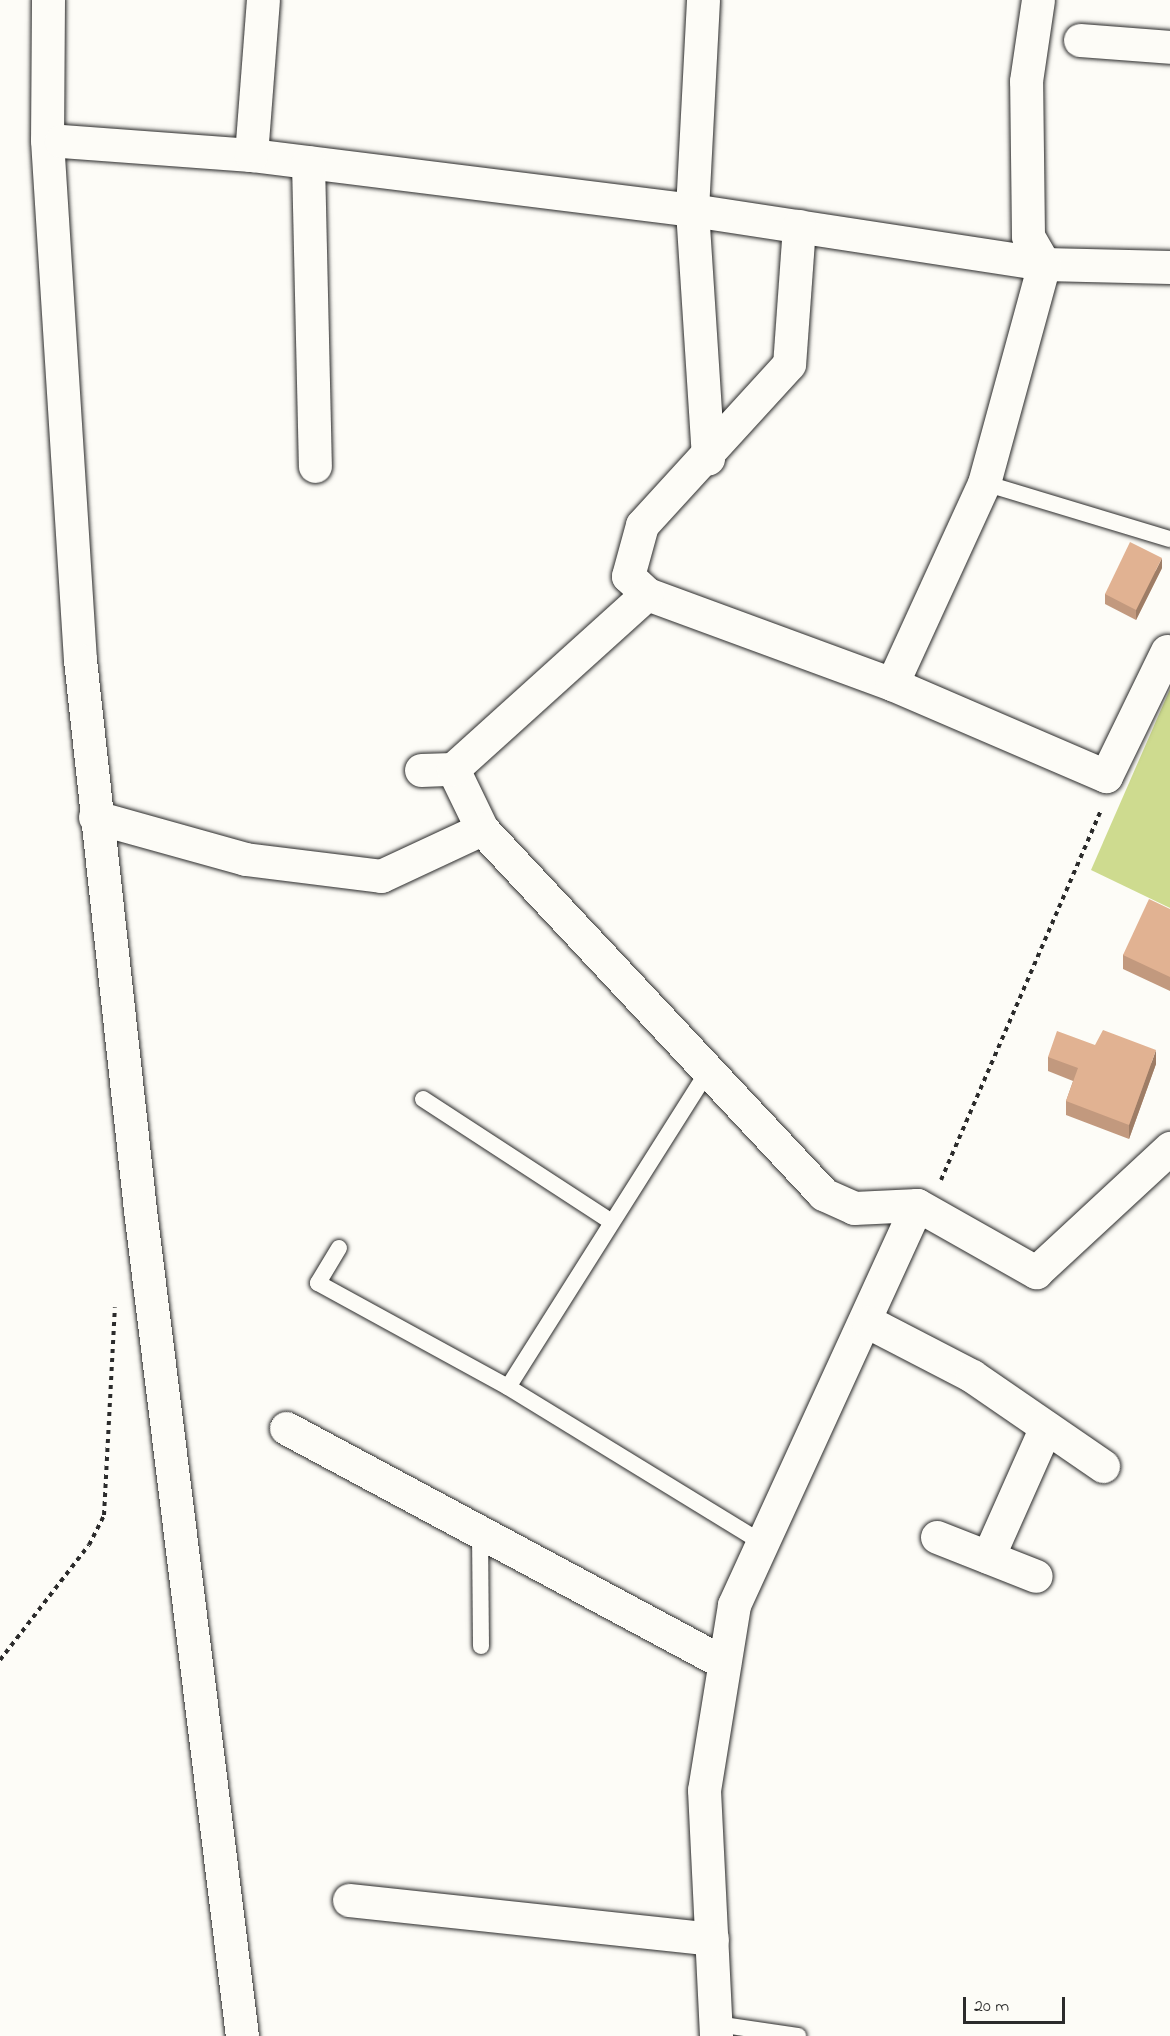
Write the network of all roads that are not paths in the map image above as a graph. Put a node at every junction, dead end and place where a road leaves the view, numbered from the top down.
1 (48, 0) edge
2 (263, 0) edge
3 (703, 0) edge
4 (1038, 0) edge
5 (1080, 40) dead end
6 (1170, 47) edge
7 (61, 141) dead end
8 (251, 155) junction
9 (308, 162) junction
10 (693, 210) junction
11 (799, 226) junction
12 (1044, 264) junction
13 (1170, 267) edge
14 (708, 458) junction
15 (315, 466) dead end
16 (984, 483) junction
17 (1170, 539) edge
18 (646, 594) junction
19 (1169, 649) edge
20 (892, 684) junction
21 (453, 769) junction
22 (421, 770) dead end
23 (95, 817) junction
24 (482, 830) junction
25 (706, 1074) junction
26 (423, 1099) dead end
27 (1170, 1148) edge
28 (922, 1208) junction
29 (610, 1221) junction
30 (339, 1248) dead end
31 (868, 1322) junction
32 (508, 1387) junction
33 (1046, 1427) junction
34 (286, 1428) dead end
35 (1103, 1466) dead end
36 (480, 1532) junction
37 (937, 1537) dead end
38 (761, 1542) junction
39 (988, 1557) junction
40 (1036, 1576) dead end
41 (481, 1646) dead end
42 (724, 1663) junction
43 (349, 1900) dead end
44 (712, 1939) junction
45 (717, 2030) edge
46 (242, 2036) edge
47 (798, 2036) edge

1 - 23 street
2 - 8 street
3 - 10 street
4 - 12 street
5 - 6 street
7 - 8 street
8 - 9 street
9 - 10 street
9 - 15 street
10 - 11 street
10 - 14 street
11 - 12 street
11 - 14 street
12 - 13 street
12 - 16 street
14 - 18 street
16 - 17 lane
16 - 20 street
18 - 20 street
18 - 21 street
19 - 20 street
21 - 22 street
21 - 24 street
23 - 24 street
23 - 46 street
24 - 25 street
25 - 28 street
25 - 29 lane
26 - 29 lane
27 - 28 street
28 - 31 street
29 - 32 lane
30 - 32 lane
31 - 33 street
31 - 38 street
32 - 38 lane
33 - 35 street
33 - 39 street
34 - 36 street
36 - 41 lane
36 - 42 street
37 - 39 street
38 - 42 street
39 - 40 street
42 - 44 street
43 - 44 street
44 - 45 street
45 - 47 lane

